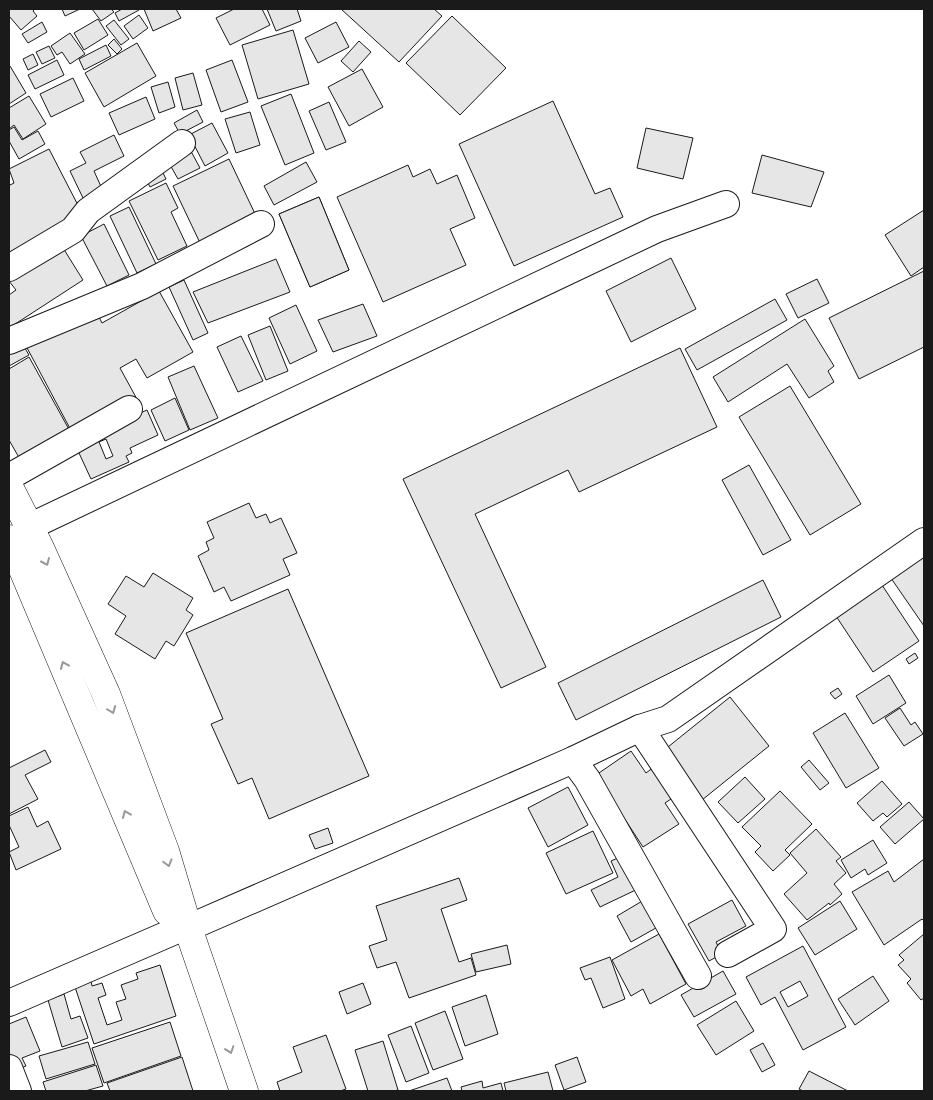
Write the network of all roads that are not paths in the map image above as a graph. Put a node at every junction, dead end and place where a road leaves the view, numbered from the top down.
1 (182, 143) dead end
2 (726, 204) dead end
3 (260, 224) dead end
4 (9, 268) edge
5 (9, 341) edge
6 (128, 409) dead end
7 (9, 477) edge
8 (9, 487) edge
9 (19, 533) edge
10 (924, 541) edge
11 (640, 728) junction
12 (573, 760) junction
13 (181, 929) junction
14 (728, 954) dead end
15 (698, 976) dead end
16 (9, 1003) edge
17 (9, 1068) edge
18 (18, 1091) edge
19 (224, 1091) edge
20 (244, 1091) edge

1 - 4 street
2 - 9 street
3 - 5 street
6 - 7 street
8 - 9 main road
9 - 13 main road
10 - 11 street
11 - 12 street
11 - 14 street
12 - 13 street
12 - 15 street
13 - 16 street
13 - 19 main road
13 -> 20 main road
17 - 18 street

